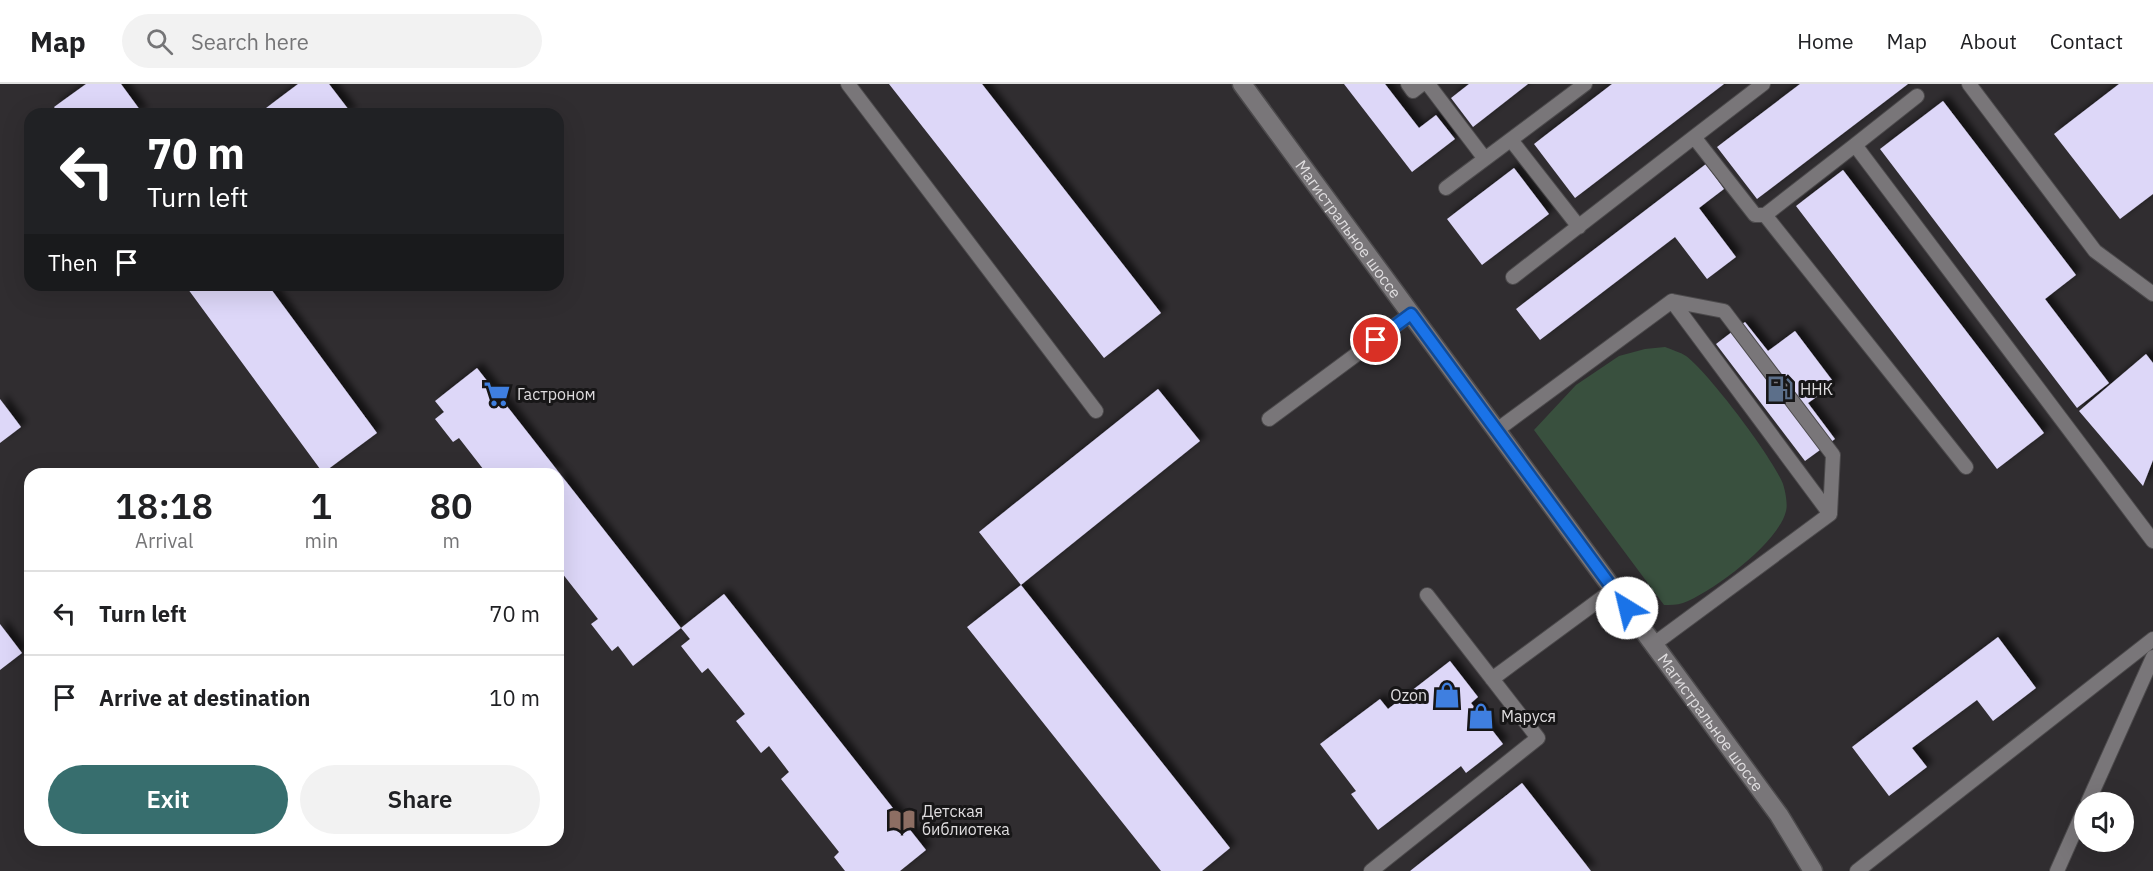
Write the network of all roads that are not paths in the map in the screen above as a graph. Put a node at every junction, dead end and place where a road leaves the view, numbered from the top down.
1 (848, 84) edge
2 (1242, 84) edge
3 (1408, 84) edge
4 (1422, 84) edge
5 (1428, 84) edge
6 (1585, 84) edge
7 (1763, 84) edge
8 (1969, 84) edge
9 (1917, 96) dead end
10 (1694, 137) junction
11 (1511, 140) junction
12 (1855, 145) junction
13 (1485, 159) junction
14 (1446, 188) dead end
15 (1765, 215) junction
16 (1579, 226) junction
17 (1513, 277) dead end
18 (2153, 294) edge
19 (1672, 301) junction
20 (1411, 314) junction
21 (1096, 411) dead end
22 (1269, 419) dead end
23 (1497, 430) junction
24 (1966, 466) dead end
25 (1830, 514) junction
26 (2153, 541) edge
27 (1614, 589) junction
28 (1427, 595) dead end
29 (2153, 639) edge
30 (1654, 644) junction
31 (2153, 657) edge
32 (1492, 679) junction
33 (2092, 792) edge
34 (2074, 833) edge
35 (1371, 871) edge
36 (1812, 871) edge
37 (1857, 871) edge
38 (2057, 871) edge

1 - 21 lane
2 - 20 main road, Магистральное шоссе
3 - 4 lane
5 - 13 lane
6 - 11 lane
7 - 10 lane
8 - 18 lane
9 - 12 lane
10 - 15 lane
10 - 16 lane
11 - 13 lane
11 - 16 lane
12 - 15 lane
12 - 26 lane
13 - 14 lane
15 - 24 lane
16 - 17 lane
19 - 23 lane
19 - 25 lane
19 - 25 lane
20 - 22 lane
20 - 23 main road, Магистральное шоссе
23 - 27 main road, Магистральное шоссе
25 - 30 lane
27 - 30 main road, Магистральное шоссе
27 - 32 lane
28 - 32 lane
29 - 37 lane
30 - 36 main road, Магистральное шоссе
31 - 33 lane
32 - 35 lane
34 - 38 lane

